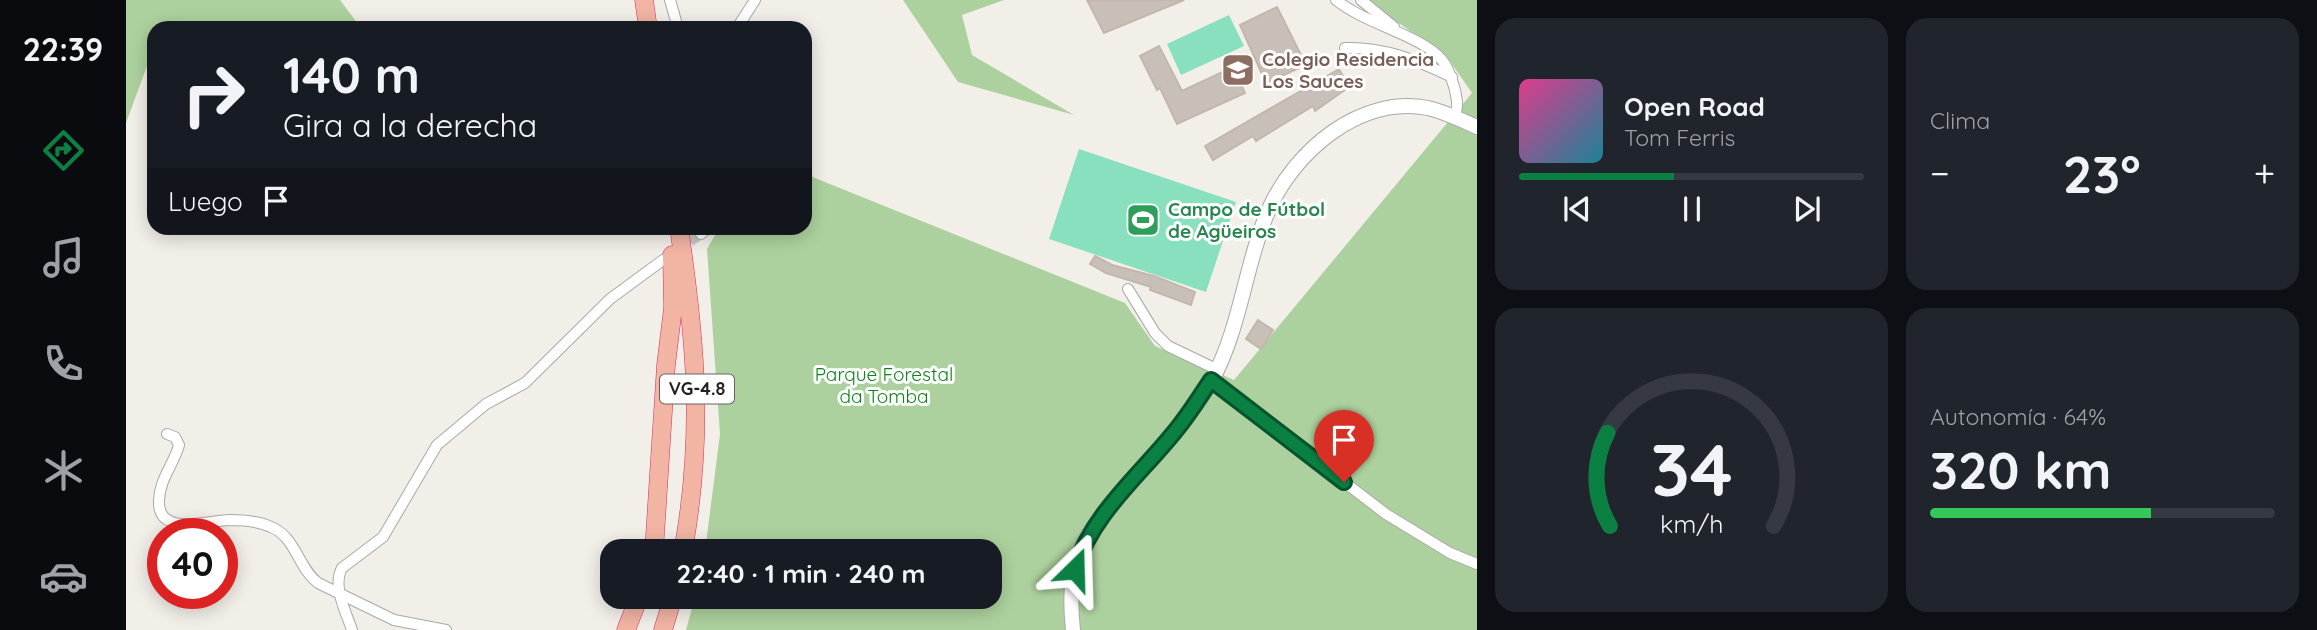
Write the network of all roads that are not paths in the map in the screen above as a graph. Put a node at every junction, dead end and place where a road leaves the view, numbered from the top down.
1 (644, 0) edge
2 (670, 0) edge
3 (755, 0) edge
4 (1336, 0) edge
5 (1361, 0) edge
6 (647, 21) edge
7 (676, 21) edge
8 (742, 21) edge
9 (1416, 42) junction
10 (1345, 48) dead end
11 (1452, 77) junction
12 (1454, 117) junction
13 (1477, 127) edge
14 (669, 235) edge
15 (680, 235) edge
16 (663, 260) dead end
17 (1128, 289) dead end
18 (1214, 375) junction
19 (167, 434) dead end
20 (655, 539) edge
21 (685, 539) edge
22 (1477, 564) edge
23 (340, 593) junction
24 (634, 609) edge
25 (669, 609) edge
26 (352, 630) edge
27 (446, 630) edge
28 (626, 630) edge
29 (663, 630) edge
30 (1073, 630) edge

1 - 6 highway
2 - 7 street
3 - 8 street
4 - 9 street
5 - 9 street
9 - 11 street
10 - 11 street
11 - 12 street
12 - 13 street
12 - 18 street
14 - 20 highway
15 - 21 highway, VG-4.8
16 - 23 street
17 - 18 street
18 - 22 street
18 - 30 street
19 - 23 street
23 - 26 street
23 - 27 street
24 - 28 highway
25 - 29 highway

